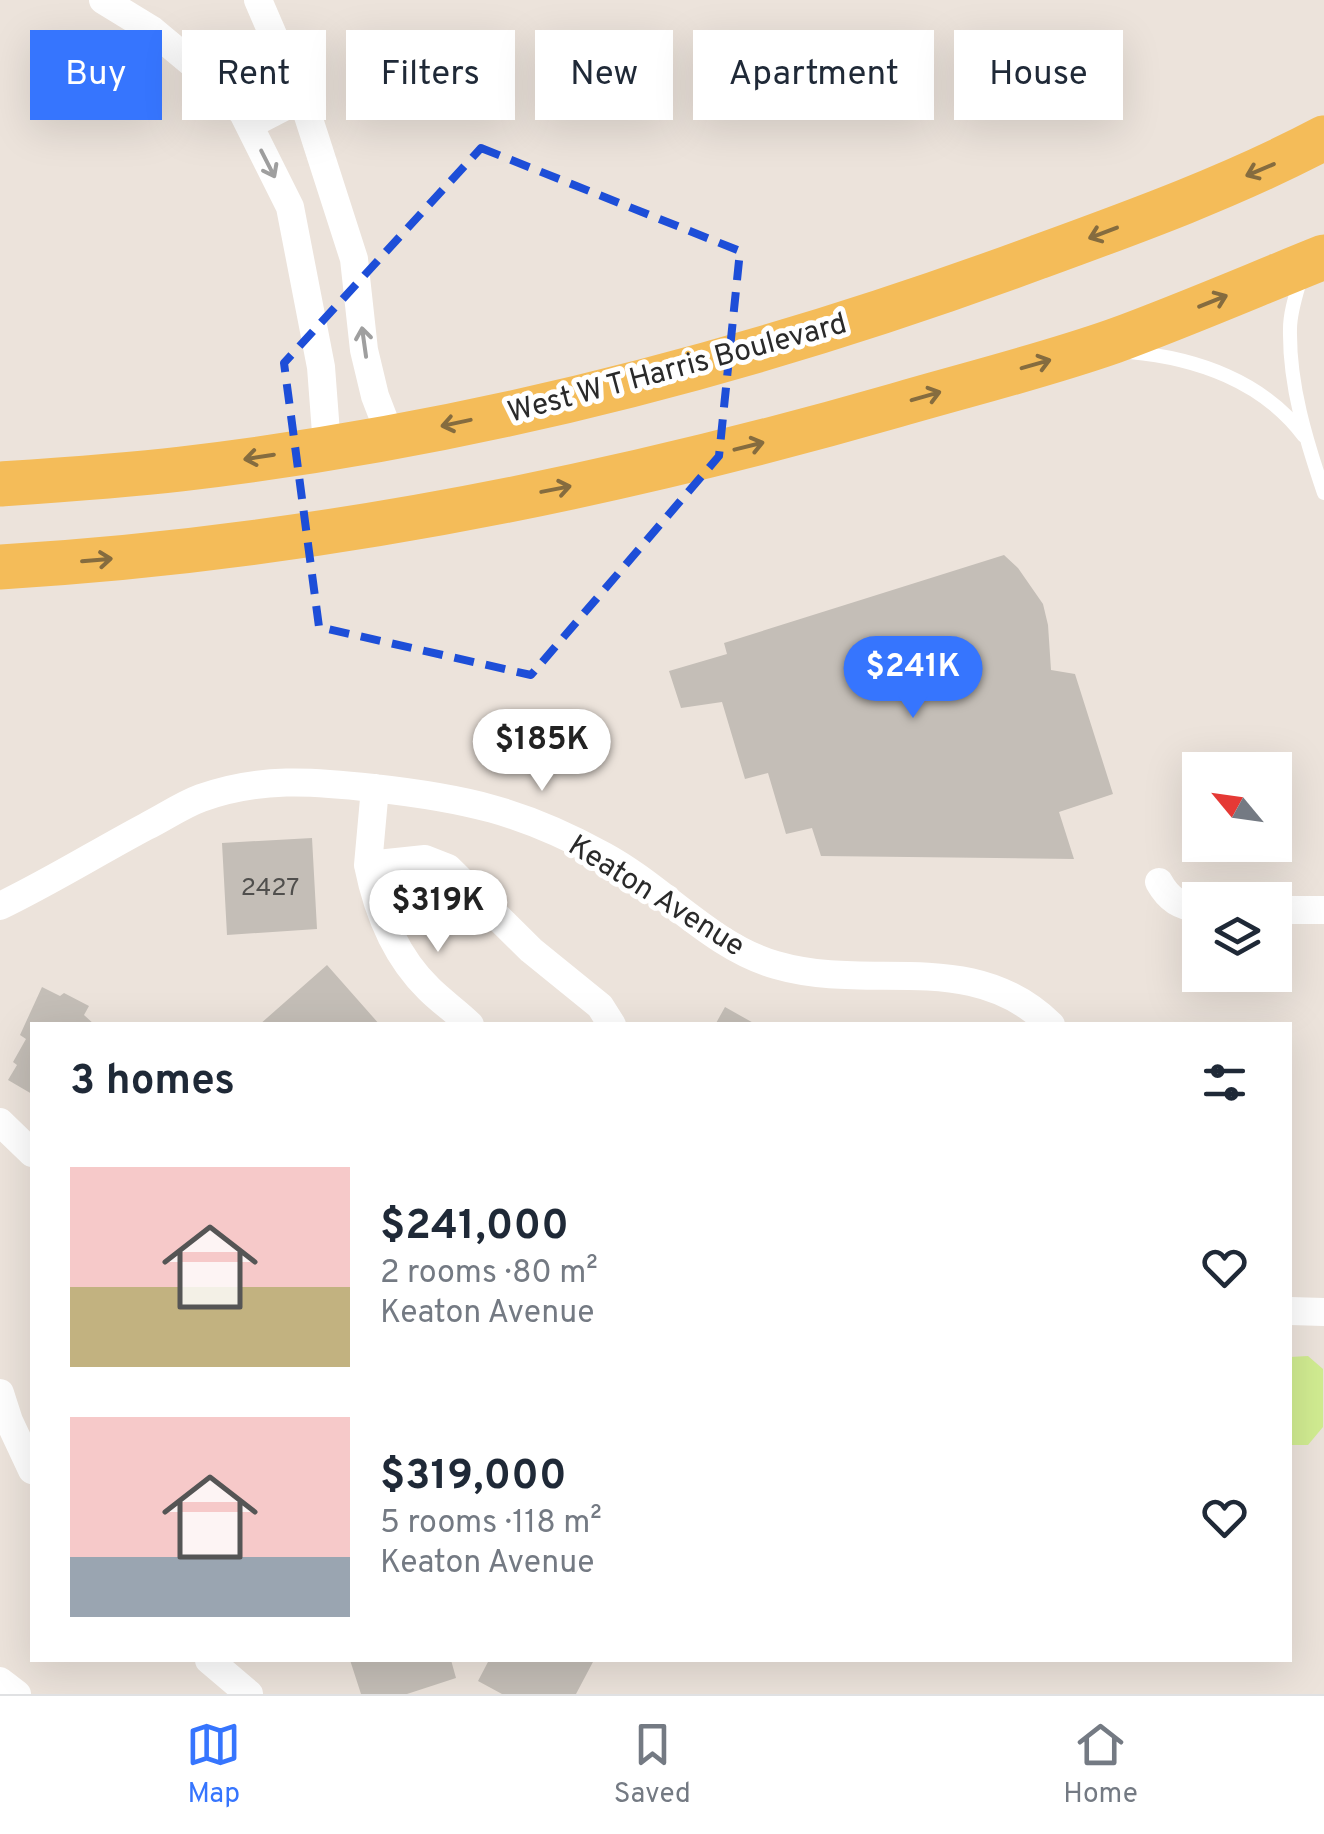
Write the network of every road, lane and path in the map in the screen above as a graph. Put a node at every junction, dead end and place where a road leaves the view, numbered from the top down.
1 (103, 0) edge
2 (258, 0) edge
3 (272, 30) edge
4 (259, 120) edge
5 (309, 120) edge
6 (249, 125) junction
7 (1324, 138) edge
8 (1314, 260) edge
9 (1089, 348) junction
10 (390, 436) junction
11 (1304, 436) junction
12 (327, 446) junction
13 (0, 484) edge
14 (1324, 493) edge
15 (0, 567) edge
16 (374, 788) junction
17 (368, 865) junction
18 (1160, 882) dead end
19 (1182, 905) edge
20 (0, 906) edge
21 (1292, 910) edge
22 (1324, 910) edge
23 (467, 1022) edge
24 (610, 1022) edge
25 (1047, 1022) edge
26 (0, 1122) edge
27 (30, 1150) edge
28 (1292, 1312) edge
29 (1324, 1312) edge
30 (0, 1393) edge
31 (30, 1466) edge
32 (211, 1662) edge
33 (0, 1681) edge
34 (16, 1694) edge
35 (249, 1694) edge

1 - 6 street
2 - 3 street
4 - 6 street
10 -> 5 street
6 -> 12 street
7 -> 10 main road, West W T Harris Boulevard
9 -> 8 main road
8 - 11 lane
9 - 11 lane
15 -> 9 main road
10 - 12 main road, West W T Harris Boulevard
11 - 14 lane
12 -> 13 main road, West W T Harris Boulevard
16 - 17 street
16 - 20 street, Keaton Avenue
16 - 25 street, Keaton Avenue
17 - 23 street
17 - 24 street
18 - 19 street
21 - 22 street
26 - 27 street
28 - 29 street
30 - 31 street
32 - 35 street
33 - 34 street

